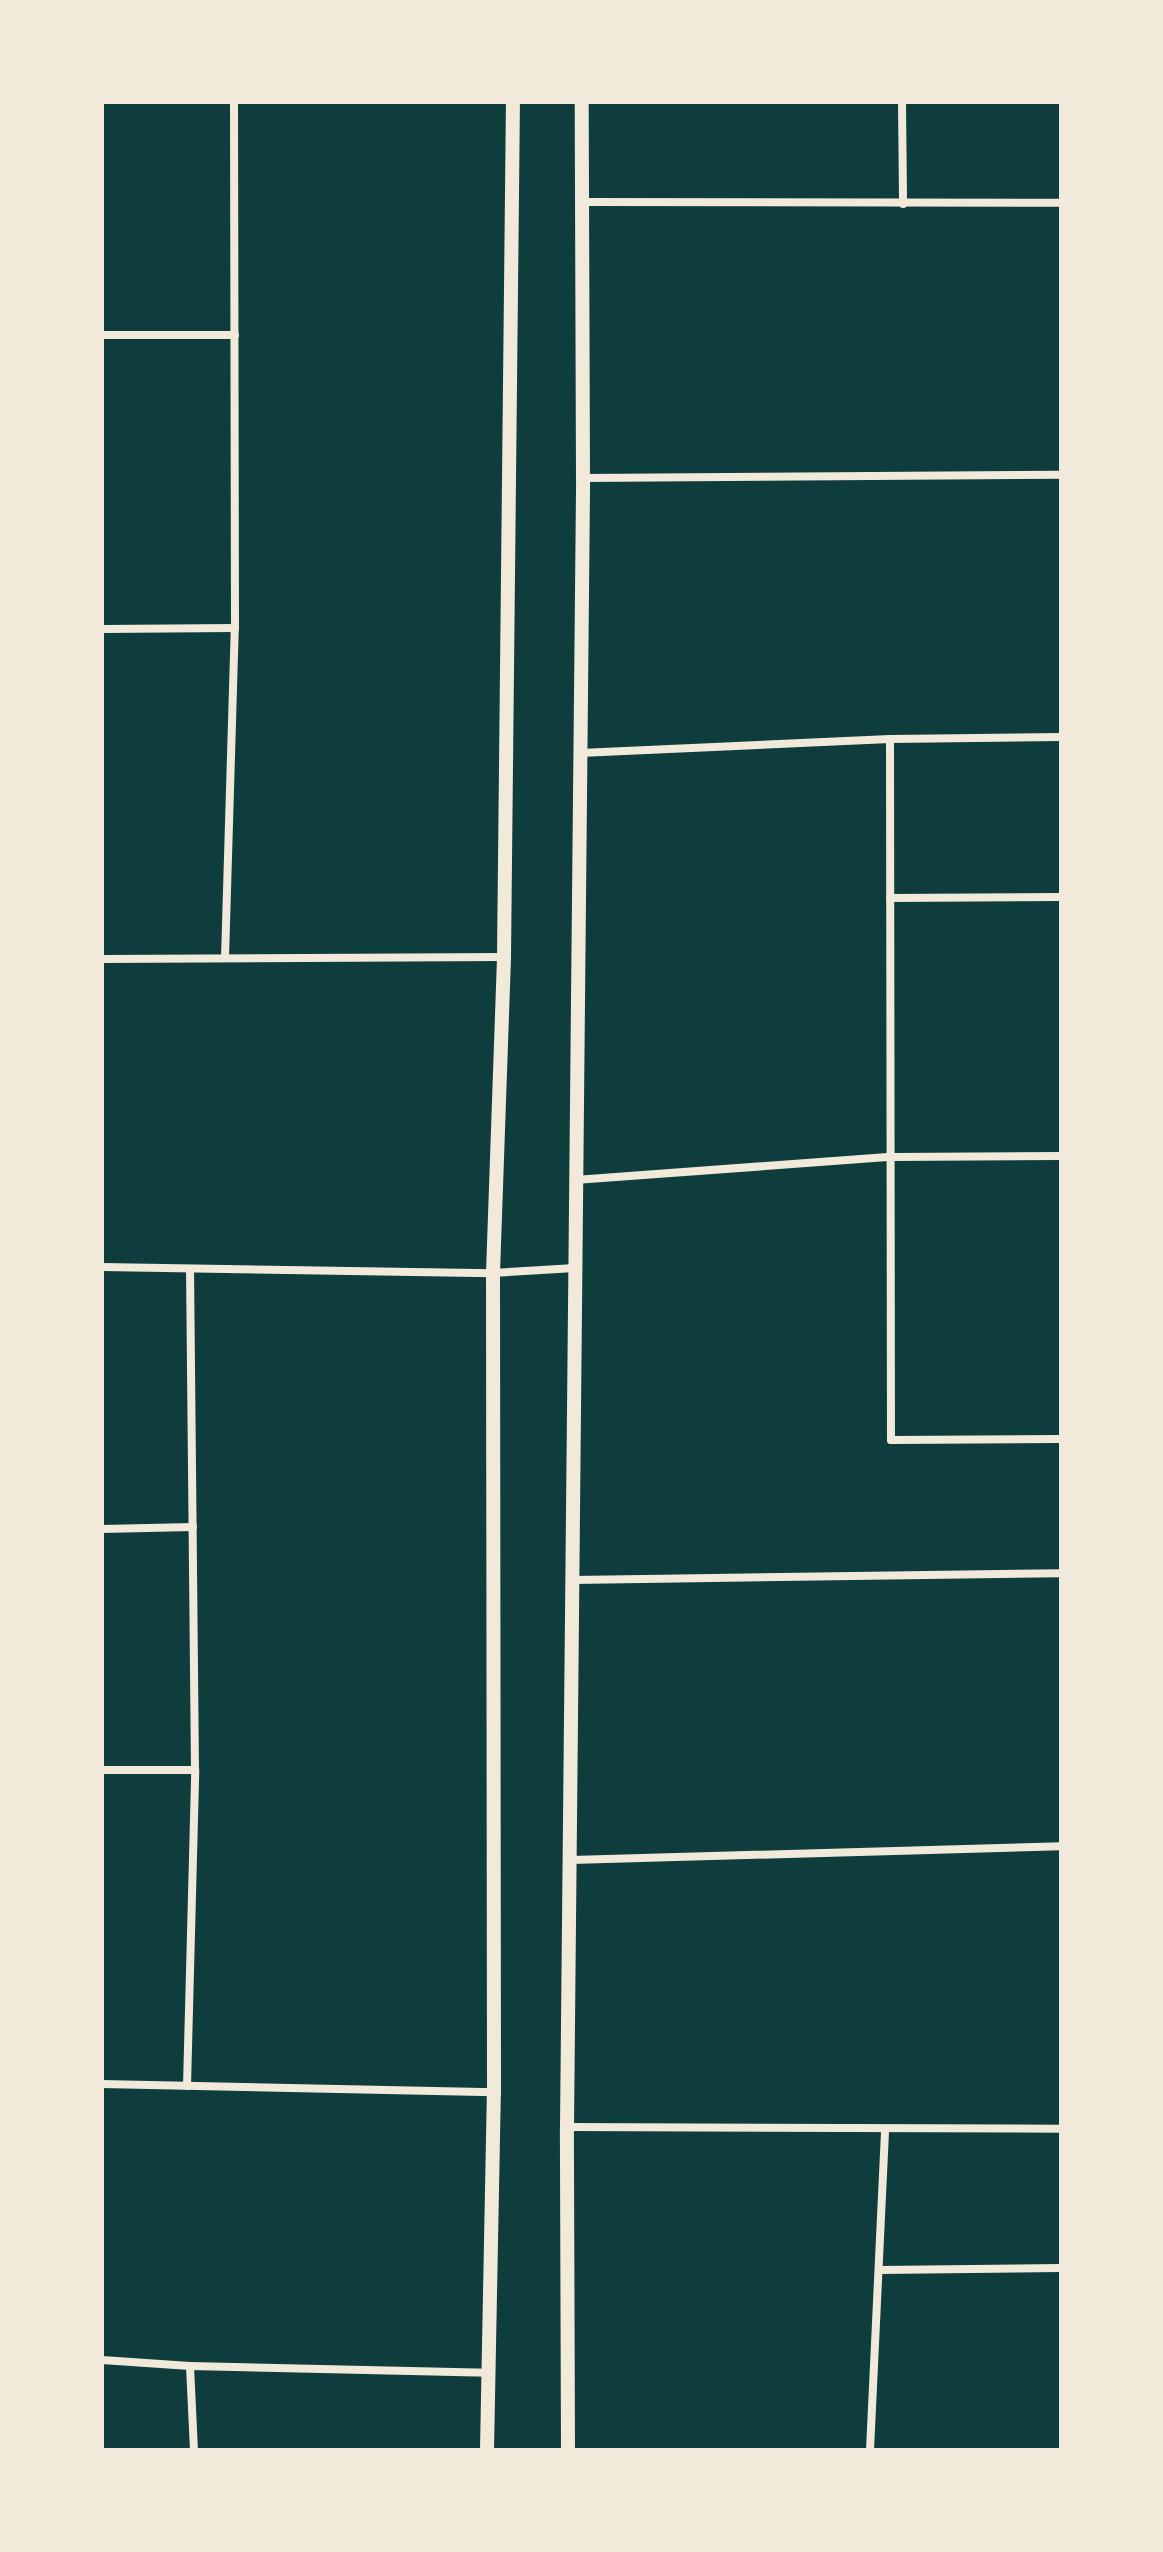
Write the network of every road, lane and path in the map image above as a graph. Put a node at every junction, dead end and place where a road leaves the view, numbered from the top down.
1 (234, 102) edge
2 (513, 102) edge
3 (582, 102) edge
4 (902, 102) edge
5 (582, 202) junction
6 (1061, 203) edge
7 (903, 204) junction
8 (102, 335) edge
9 (235, 335) junction
10 (1061, 475) edge
11 (583, 478) junction
12 (235, 628) junction
13 (102, 629) edge
14 (1061, 737) edge
15 (890, 739) junction
16 (579, 753) junction
17 (1061, 897) edge
18 (890, 898) junction
19 (504, 957) junction
20 (225, 958) junction
21 (102, 959) edge
22 (1061, 1156) edge
23 (891, 1157) junction
24 (575, 1180) junction
25 (102, 1267) edge
26 (575, 1268) junction
27 (190, 1270) junction
28 (493, 1273) junction
29 (1061, 1439) edge
30 (193, 1527) junction
31 (102, 1529) edge
32 (1061, 1573) edge
33 (573, 1580) junction
34 (102, 1770) edge
35 (195, 1770) junction
36 (1061, 1846) edge
37 (571, 1860) junction
38 (102, 2084) edge
39 (187, 2086) junction
40 (494, 2092) junction
41 (567, 2127) junction
42 (1061, 2129) edge
43 (885, 2130) junction
44 (1061, 2268) edge
45 (879, 2270) junction
46 (102, 2360) edge
47 (190, 2366) junction
48 (488, 2373) junction
49 (194, 2450) edge
50 (487, 2450) edge
51 (568, 2450) edge
52 (870, 2450) edge

1 - 9 street
2 - 19 street
3 - 5 street
4 - 7 street
5 - 7 street
5 - 11 street
6 - 7 street
8 - 9 street
9 - 12 street
10 - 11 street
11 - 16 street
12 - 13 street
12 - 20 street
14 - 15 street
15 - 16 street
15 - 18 street
16 - 24 street
17 - 18 street
18 - 23 street
19 - 20 street
19 - 28 street
20 - 21 street
22 - 23 street
23 - 24 street
23 - 29 street
24 - 26 street
25 - 27 street
26 - 28 street
26 - 33 street
27 - 28 street
27 - 30 street
28 - 40 street
30 - 31 street
30 - 35 street
32 - 33 street
33 - 37 street
34 - 35 street
35 - 39 street
36 - 37 street
37 - 41 street
38 - 39 street
39 - 40 street
40 - 48 street
41 - 43 street
41 - 51 street
42 - 43 street
43 - 45 street
44 - 45 street
45 - 52 street
46 - 47 street
47 - 48 street
47 - 49 street
48 - 50 street

